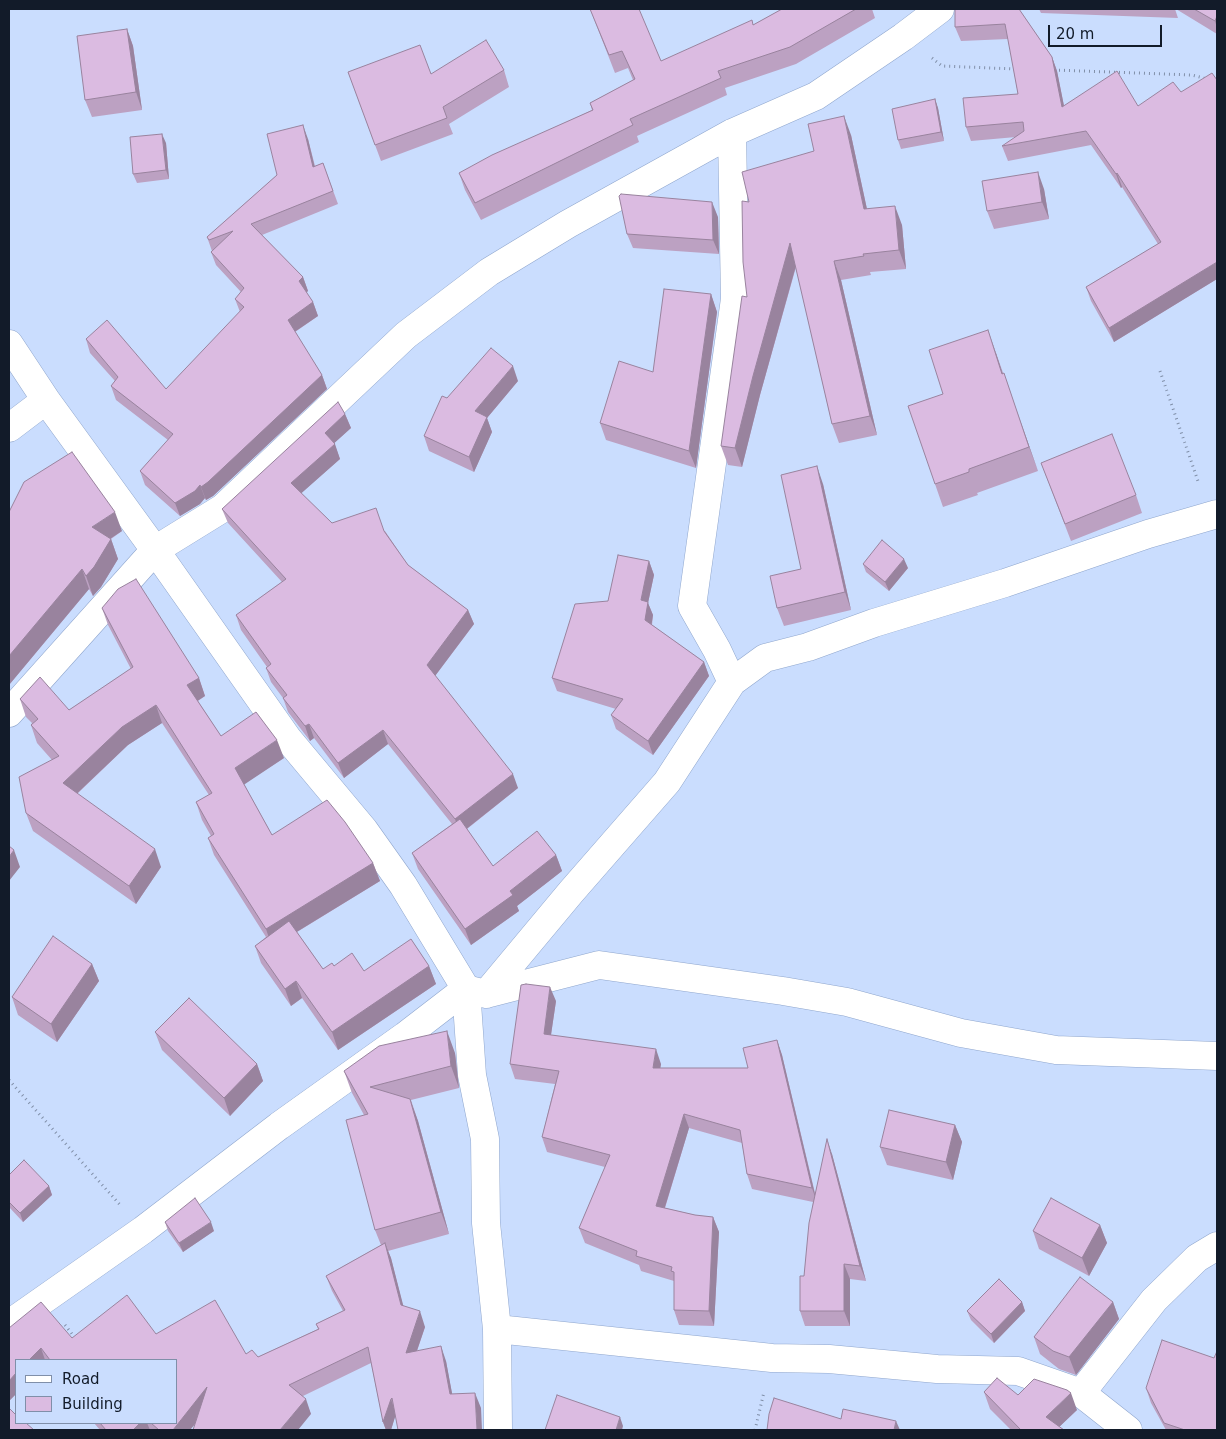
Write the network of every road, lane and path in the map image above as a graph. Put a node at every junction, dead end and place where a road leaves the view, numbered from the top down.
1 (940, 9) edge
2 (903, 37) junction
3 (1022, 69) edge
4 (1052, 70) edge
5 (1209, 80) edge
6 (732, 133) junction
7 (9, 344) edge
8 (1160, 371) dead end
9 (46, 400) junction
10 (9, 428) edge
11 (1214, 516) edge
12 (155, 550) junction
13 (732, 682) junction
14 (9, 713) edge
15 (476, 992) junction
16 (1217, 1056) edge
17 (9, 1080) edge
18 (143, 1230) junction
19 (1217, 1246) edge
20 (45, 1298) junction
21 (9, 1324) edge
22 (497, 1329) junction
23 (80, 1345) edge
24 (772, 1358) junction
25 (1082, 1393) junction
26 (498, 1430) edge
27 (755, 1430) edge
28 (1128, 1430) edge

1 - 2 street
2 - 3 path
2 - 6 street
4 - 5 path
6 - 12 street
6 - 13 street
7 - 9 street
8 - 11 path
9 - 10 street
9 - 12 street
11 - 13 street
12 - 14 street
12 - 15 street
13 - 15 street
15 - 16 street
15 - 18 street
15 - 22 street
17 - 18 path
18 - 20 street
19 - 25 street
20 - 21 street
20 - 23 path
22 - 24 street
22 - 26 street
24 - 25 street
24 - 27 path
25 - 28 street

